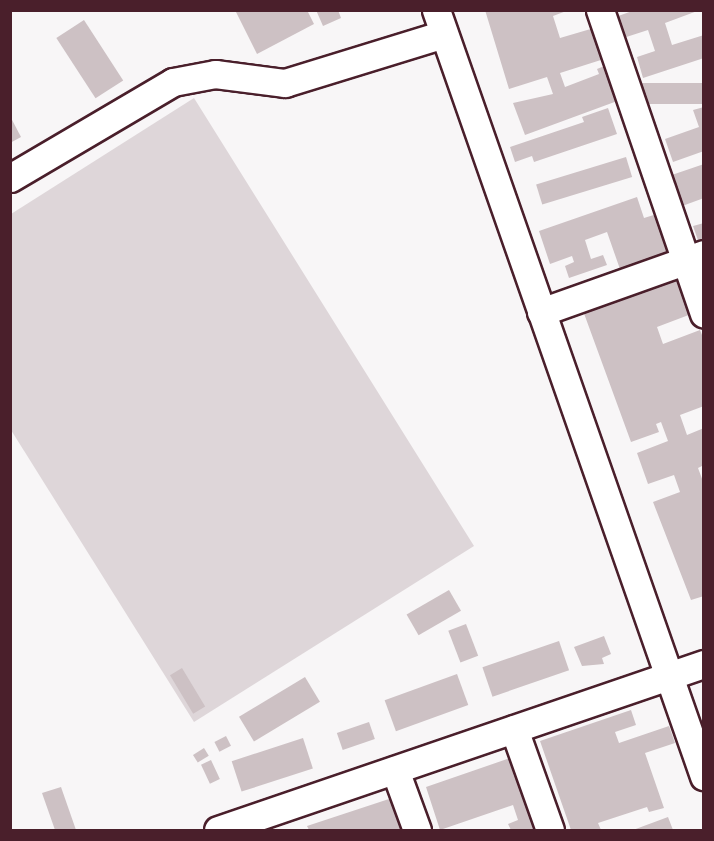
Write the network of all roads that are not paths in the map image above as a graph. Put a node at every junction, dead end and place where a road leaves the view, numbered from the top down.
1 (600, 10) edge
2 (440, 22) edge
3 (10, 178) edge
4 (694, 257) edge
5 (541, 312) junction
6 (704, 314) edge
7 (704, 664) edge
8 (668, 676) junction
9 (514, 729) junction
10 (395, 770) junction
11 (704, 776) edge
12 (272, 822) edge
13 (218, 831) edge
14 (417, 831) edge
15 (550, 831) edge

1 - 4 street
2 - 3 street
2 - 5 street
4 - 5 street
4 - 6 street
5 - 8 street
7 - 8 street
8 - 9 street
8 - 11 street
9 - 10 street
9 - 15 street
10 - 12 street
10 - 14 street
12 - 13 street

